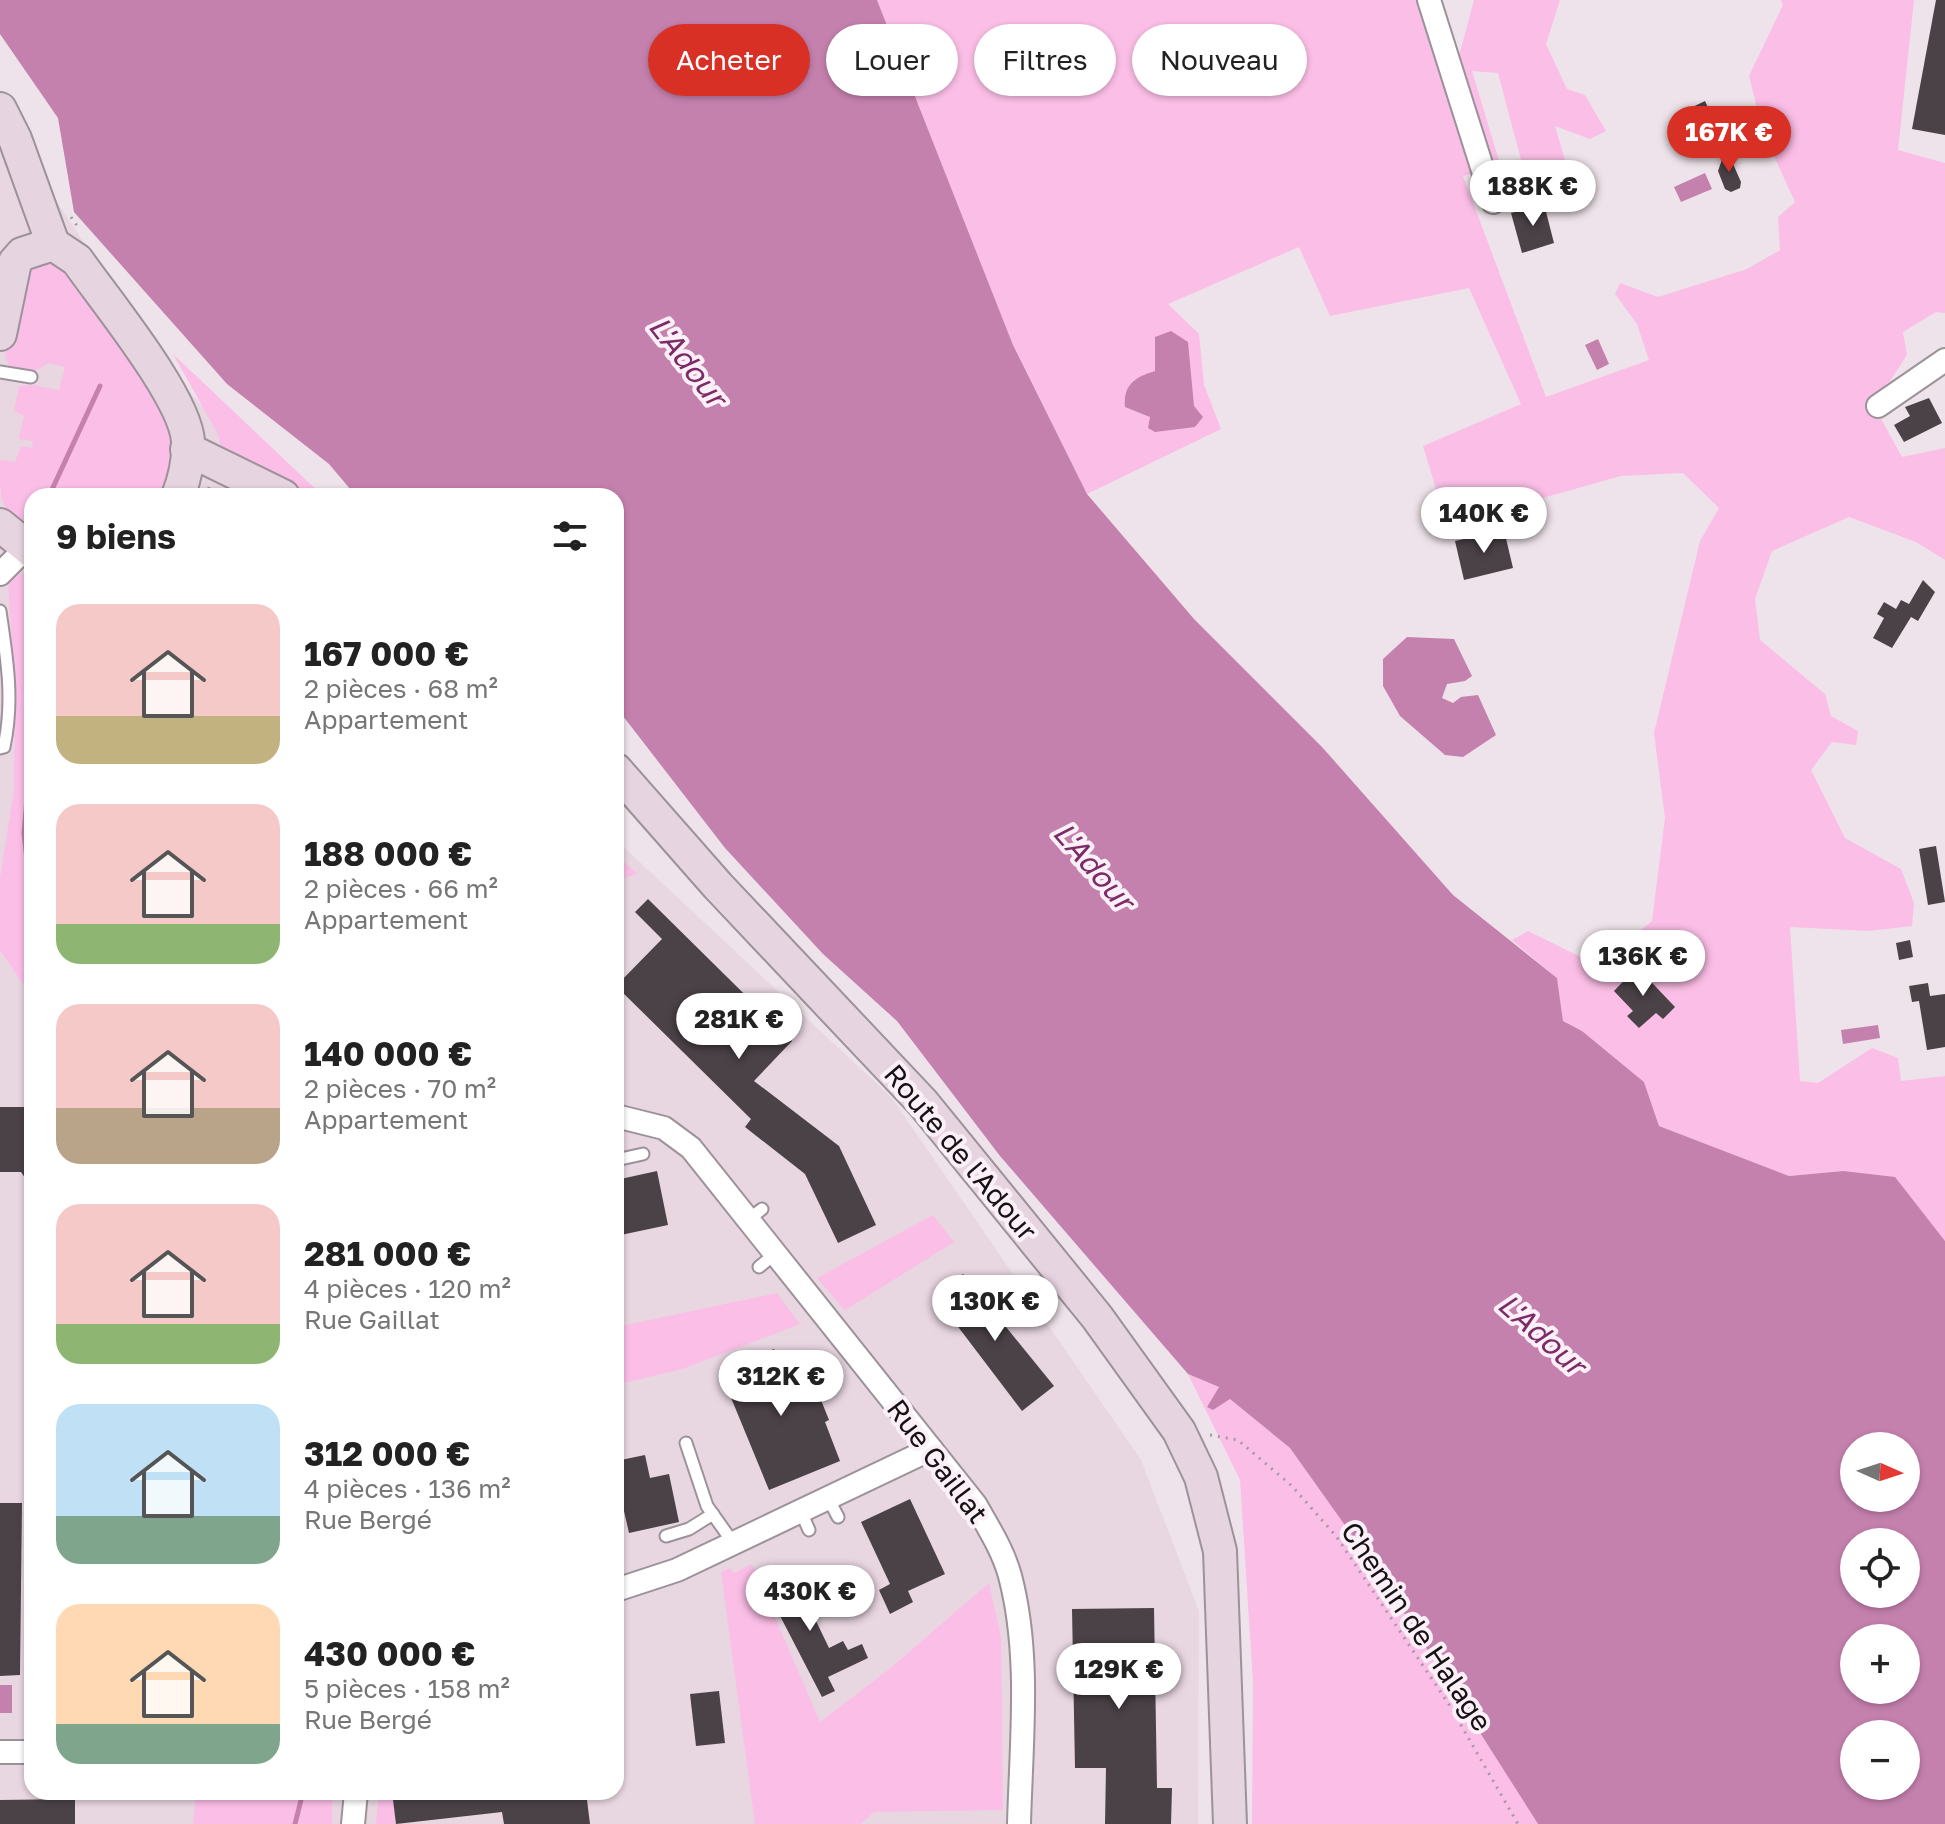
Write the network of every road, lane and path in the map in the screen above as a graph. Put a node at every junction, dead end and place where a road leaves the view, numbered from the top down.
1 (1429, 0) edge
2 (0, 109) edge
3 (27, 175) junction
4 (1493, 202) dead end
5 (53, 244) junction
6 (22, 254) junction
7 (5, 286) edge
8 (0, 334) edge
9 (1945, 360) edge
10 (0, 372) edge
11 (31, 377) dead end
12 (1878, 406) dead end
13 (187, 449) junction
14 (181, 488) edge
15 (267, 488) edge
16 (0, 525) edge
17 (24, 546) edge
18 (24, 554) edge
19 (0, 574) edge
20 (0, 611) edge
21 (0, 748) edge
22 (624, 779) edge
23 (624, 1118) edge
24 (643, 1154) dead end
25 (624, 1158) edge
26 (1179, 1431) junction
27 (686, 1443) dead end
28 (931, 1449) junction
29 (713, 1514) junction
30 (666, 1536) dead end
31 (734, 1544) junction
32 (624, 1587) edge
33 (0, 1752) edge
34 (24, 1752) edge
35 (355, 1800) edge
36 (353, 1824) edge
37 (1019, 1824) edge
38 (1230, 1824) edge
39 (1518, 1824) edge

1 - 4 street
2 - 3 main road
3 - 5 main road
3 - 6 main road
5 - 6 main road
5 - 13 main road
6 - 7 main road
7 - 8 main road
9 - 12 street
10 - 11 lane
13 - 14 main road
13 - 15 main road
16 - 17 main road
18 - 19 street
20 - 21 lane
22 - 26 main road, Route de l'Adour
23 - 28 street, Rue Gaillat
24 - 25 lane
26 - 38 main road, Route de l'Adour
26 - 39 path, Chemin de Halage
27 - 29 lane
28 - 31 street
28 - 37 street, Rue Gaillat
29 - 30 lane
29 - 31 lane
31 - 32 street
33 - 34 street
35 - 36 street

